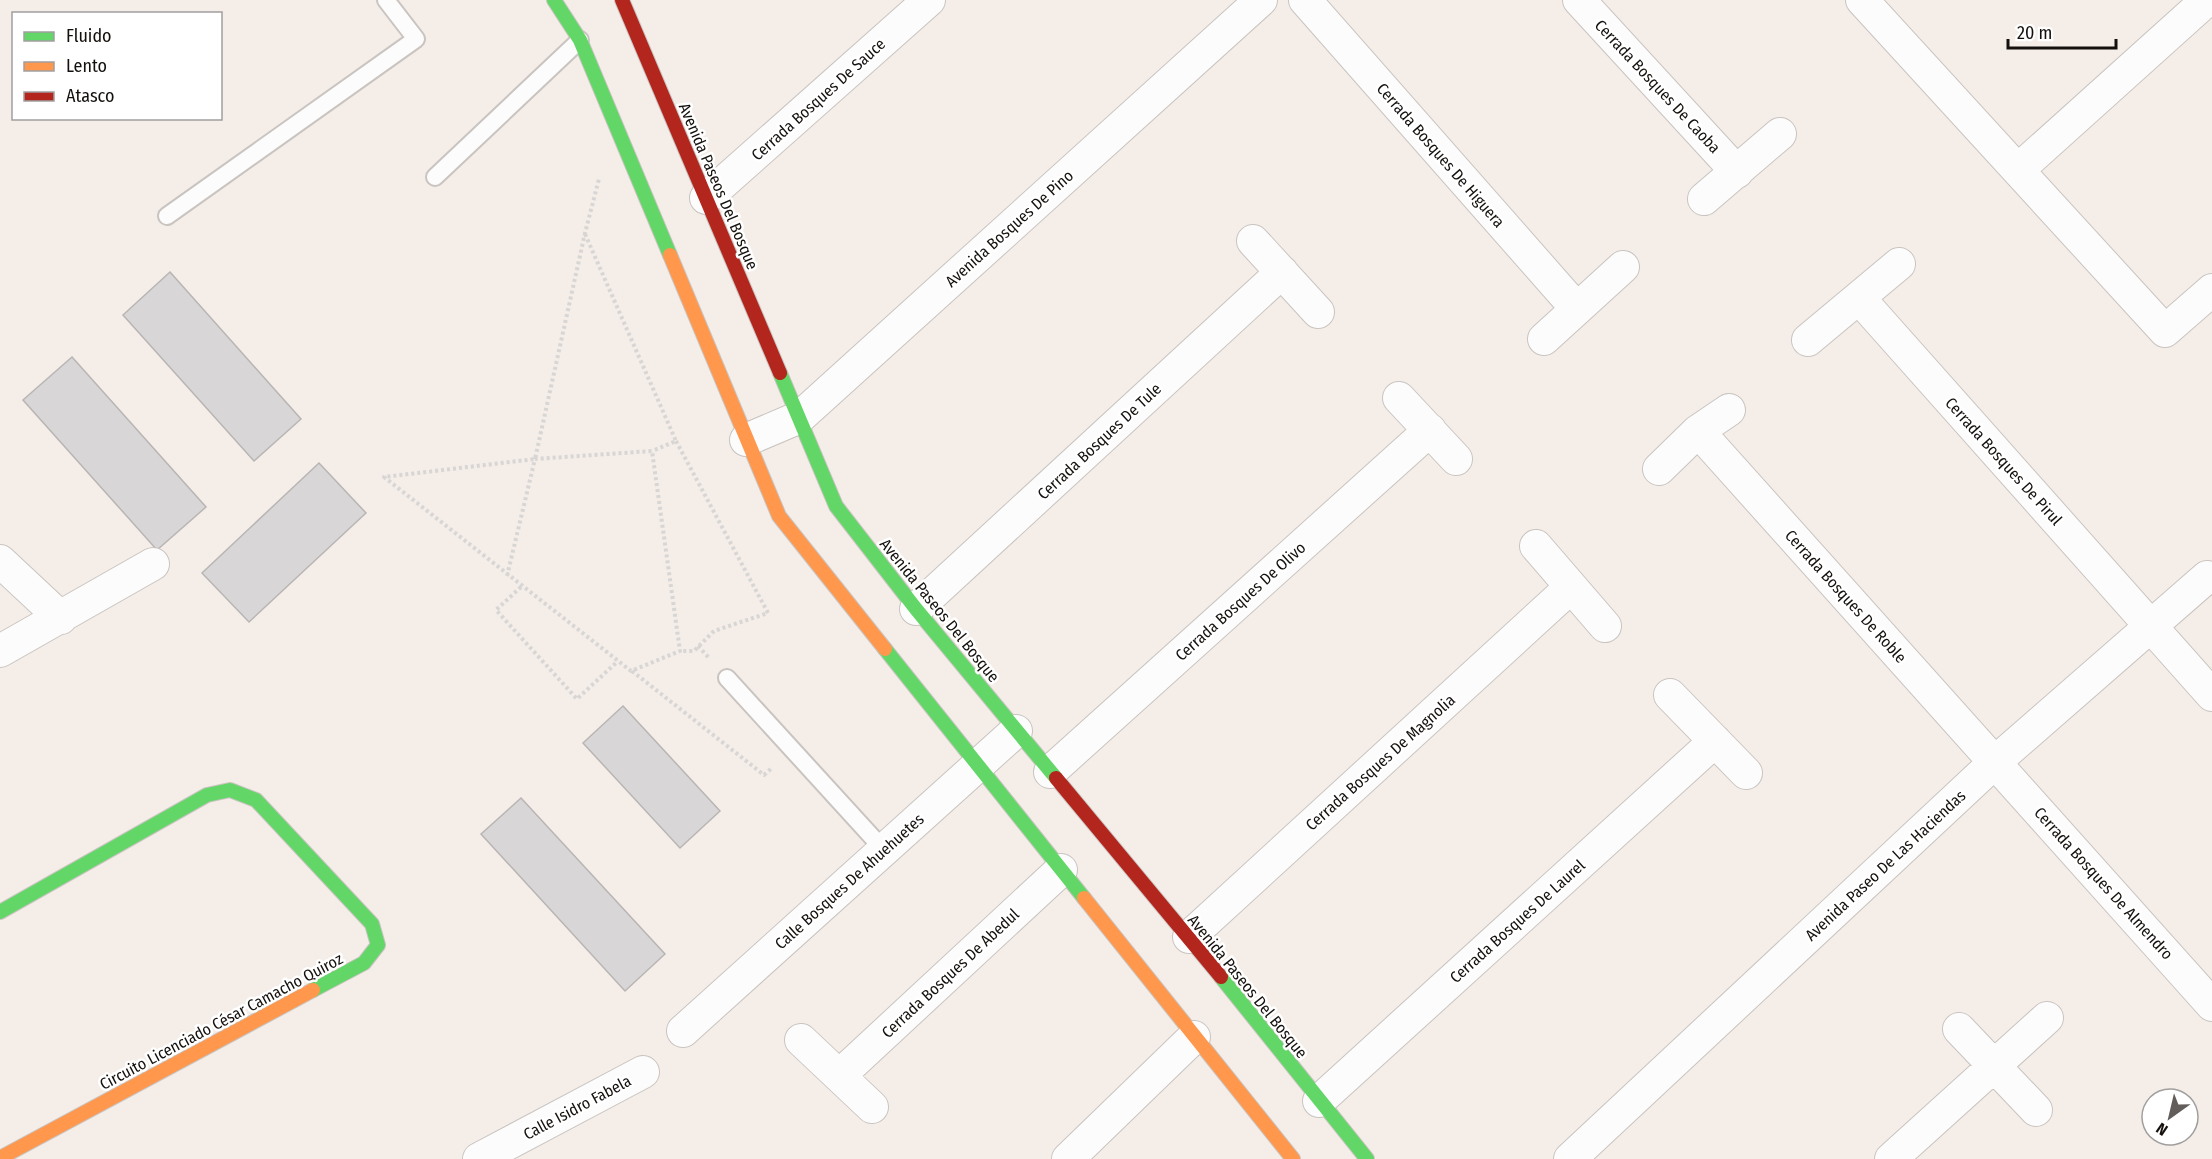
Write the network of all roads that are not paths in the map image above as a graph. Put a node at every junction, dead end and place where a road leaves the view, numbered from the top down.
1 (386, 0) edge
2 (554, 0) edge
3 (622, 0) edge
4 (930, 0) edge
5 (1261, 0) edge
6 (1305, 0) edge
7 (1579, 0) edge
8 (2207, 0) edge
9 (1875, 5) edge
10 (580, 40) junction
11 (1779, 134) dead end
12 (2018, 170) junction
13 (1737, 172) junction
14 (435, 177) dead end
15 (706, 198) junction
16 (1704, 199) dead end
17 (167, 216) dead end
18 (1253, 241) dead end
19 (1899, 264) dead end
20 (1623, 267) dead end
21 (1282, 273) junction
22 (2212, 290) edge
23 (1859, 298) junction
24 (1577, 309) junction
25 (1318, 312) dead end
26 (1544, 339) dead end
27 (1808, 340) dead end
28 (1399, 398) dead end
29 (1729, 410) dead end
30 (800, 417) junction
31 (1430, 430) junction
32 (1698, 431) junction
33 (746, 440) junction
34 (1456, 459) dead end
35 (1659, 470) dead end
36 (1536, 546) dead end
37 (0, 561) edge
38 (153, 564) dead end
39 (2207, 577) dead end
40 (1571, 587) junction
41 (916, 609) junction
42 (61, 618) junction
43 (2150, 624) junction
44 (1605, 626) dead end
45 (0, 651) edge
46 (727, 678) dead end
47 (1670, 695) dead end
48 (2212, 695) edge
49 (1016, 731) junction
50 (1715, 741) junction
51 (1995, 762) junction
52 (977, 766) junction
53 (1050, 772) junction
54 (1746, 773) dead end
55 (884, 850) junction
56 (1061, 870) junction
57 (0, 912) edge
58 (1188, 937) junction
59 (2212, 1005) edge
60 (2047, 1018) dead end
61 (1959, 1029) dead end
62 (683, 1031) dead end
63 (1194, 1037) junction
64 (801, 1040) dead end
65 (1993, 1064) junction
66 (643, 1072) dead end
67 (839, 1076) junction
68 (1319, 1101) junction
69 (872, 1107) dead end
70 (2036, 1110) dead end
71 (0, 1158) edge
72 (479, 1159) edge
73 (1068, 1159) edge
74 (1293, 1159) edge
75 (1367, 1159) edge
76 (1569, 1159) edge
77 (1891, 1159) edge

1 - 17 lane
2 - 10 main road
3 - 15 main road, Avenida Paseos Del Bosque
4 - 15 street, Cerrada Bosques De Sauce
5 - 30 street, Avenida Bosques De Pino
6 - 24 street, Cerrada Bosques De Higuera
7 - 13 street, Cerrada Bosques De Caoba
8 - 12 street
9 - 12 street
10 - 14 lane
10 - 33 main road
11 - 13 street
12 - 22 street
13 - 16 street
15 - 30 main road, Avenida Paseos Del Bosque
18 - 21 street
19 - 23 street
20 - 24 street
21 - 25 street
21 - 41 street, Cerrada Bosques De Tule
23 - 27 street
23 - 43 street, Cerrada Bosques De Pirul
24 - 26 street
28 - 31 street
29 - 32 street
30 - 33 street, Avenida Bosques De Pino
30 - 41 main road, Avenida Paseos Del Bosque
31 - 34 street
31 - 53 street, Cerrada Bosques De Olivo
32 - 35 street
32 - 51 street, Cerrada Bosques De Roble
33 - 52 main road
36 - 40 street
37 - 42 street
38 - 42 street
39 - 43 street, Avenida Paseo De Las Haciendas
40 - 44 street
40 - 58 street, Cerrada Bosques De Magnolia
41 - 49 main road, Avenida Paseos Del Bosque
42 - 45 street
43 - 48 street, Cerrada Bosques De Pirul
43 - 51 street, Avenida Paseo De Las Haciendas
46 - 55 lane
47 - 50 street
49 - 52 street, Calle Bosques De Ahuehuetes
49 - 53 main road, Avenida Paseos Del Bosque
50 - 54 street
50 - 68 street, Cerrada Bosques De Laurel
51 - 59 street, Cerrada Bosques De Almendro
51 - 76 street, Avenida Paseo De Las Haciendas
52 - 55 street, Calle Bosques De Ahuehuetes
52 - 56 main road
53 - 58 main road, Avenida Paseos Del Bosque
55 - 62 street, Calle Bosques De Ahuehuetes
56 - 63 main road
56 - 67 street, Cerrada Bosques De Abedul
57 - 71 main road, Circuito Licenciado César Camacho Quiroz
58 - 68 main road, Avenida Paseos Del Bosque
60 - 65 street
61 - 65 street
63 - 73 street
63 - 74 main road
64 - 67 street
65 - 70 street
65 - 77 street
66 - 72 street, Calle Isidro Fabela
67 - 69 street
68 - 75 main road, Avenida Paseos Del Bosque

